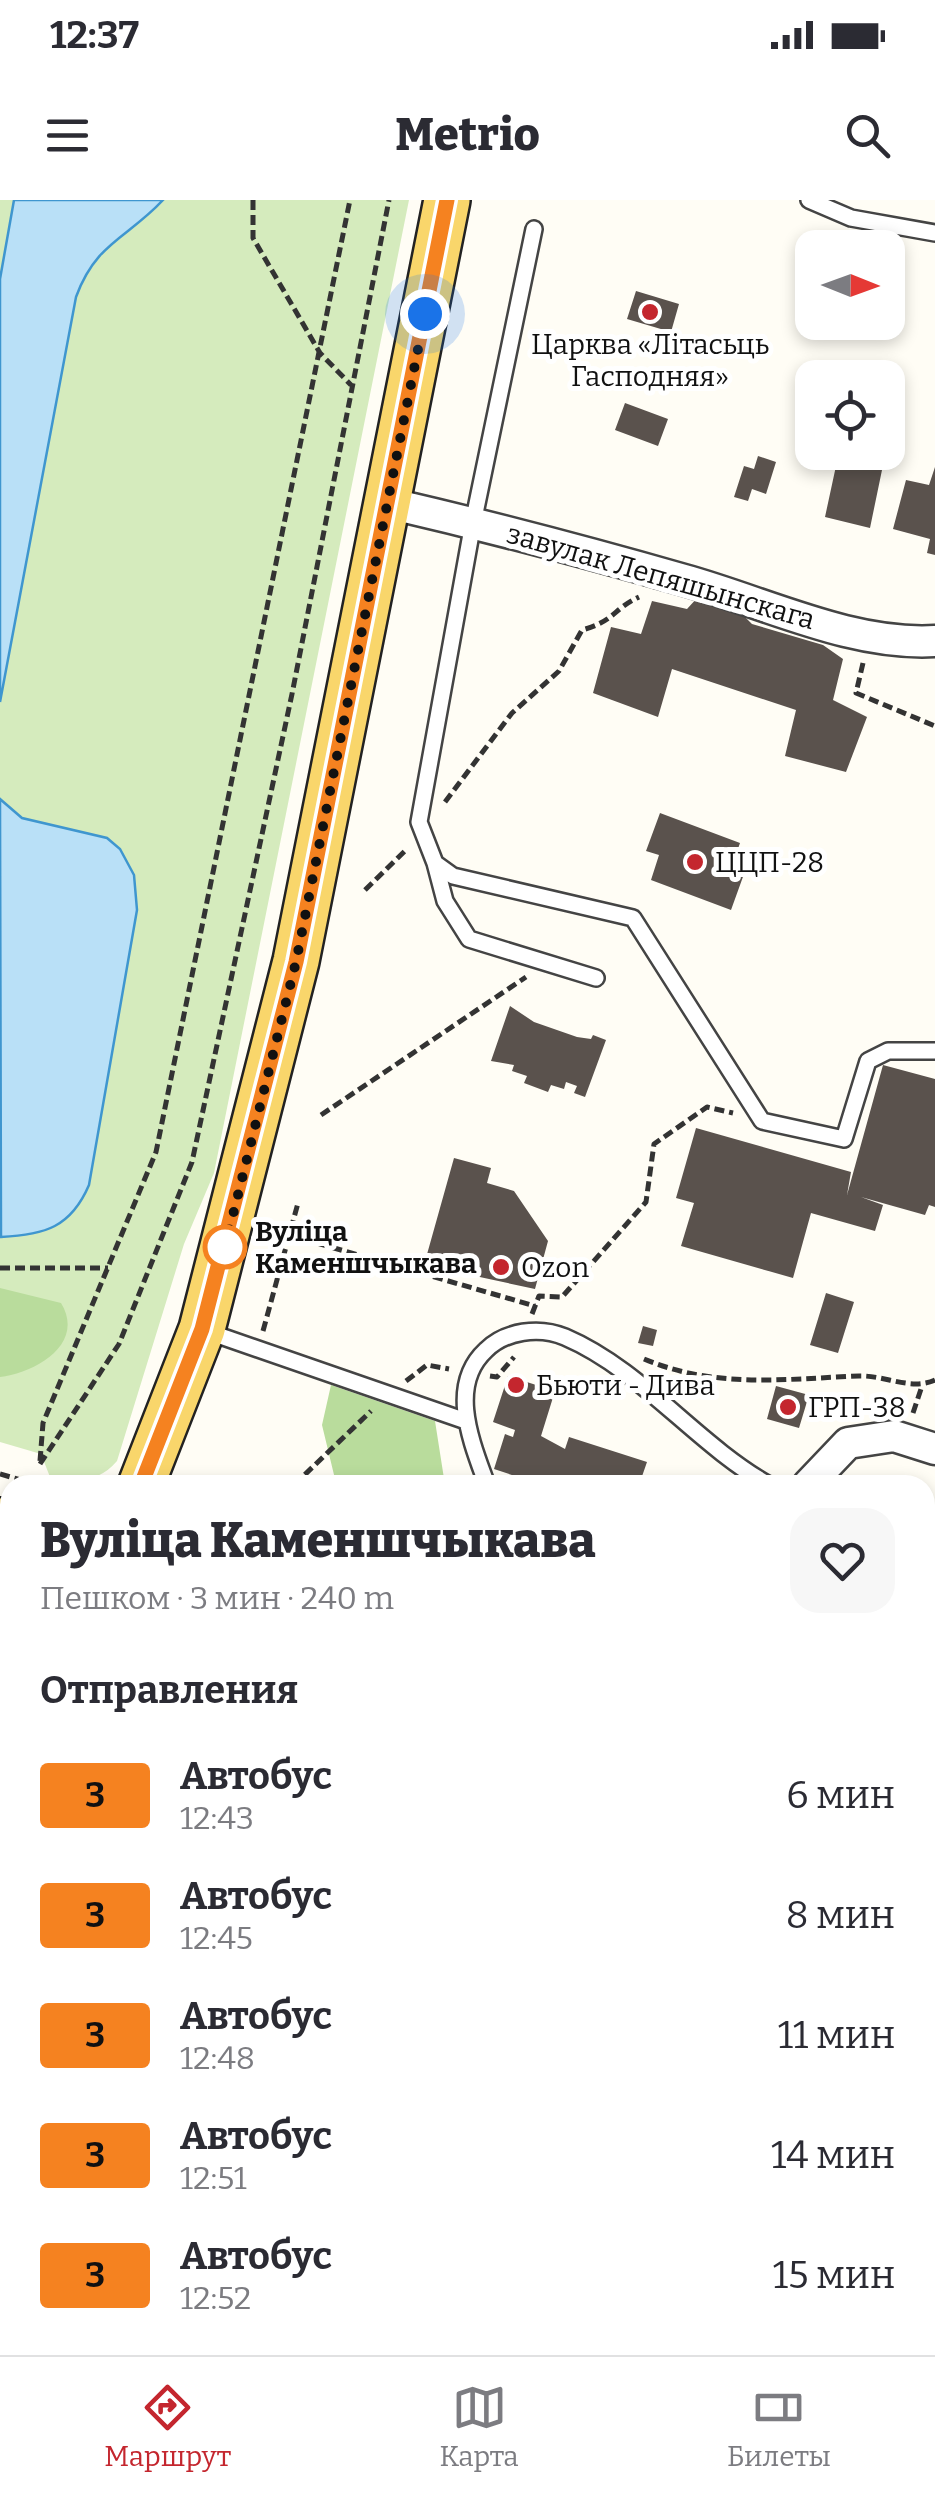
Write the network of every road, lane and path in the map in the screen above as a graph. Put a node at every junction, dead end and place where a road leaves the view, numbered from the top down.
1 (253, 200) edge
2 (350, 200) edge
3 (388, 200) edge
4 (447, 200) edge
5 (809, 200) edge
6 (534, 230) dead end
7 (935, 233) edge
8 (320, 352) junction
9 (351, 385) junction
10 (388, 503) junction
11 (473, 523) junction
12 (685, 580) junction
13 (869, 634) junction
14 (935, 641) edge
15 (935, 726) edge
16 (423, 834) junction
17 (435, 863) junction
18 (365, 890) dead end
19 (547, 963) junction
20 (596, 978) dead end
21 (935, 1052) edge
22 (321, 1115) dead end
23 (762, 1120) junction
24 (298, 1203) dead end
25 (289, 1235) junction
26 (0, 1268) edge
27 (108, 1268) junction
28 (539, 1296) dead end
29 (535, 1306) dead end
30 (202, 1329) junction
31 (262, 1334) dead end
32 (600, 1356) junction
33 (935, 1380) edge
34 (463, 1420) junction
35 (935, 1450) edge
36 (145, 1475) edge
37 (484, 1475) edge
38 (752, 1475) edge
39 (813, 1475) edge

1 - 8 path
2 - 8 path
3 - 9 path
4 - 10 main road
5 - 7 lane
6 - 11 lane
8 - 9 path
8 - 27 path
9 - 27 path
10 - 11 street, завулак Лепяшынскага
10 - 30 main road
11 - 12 street, завулак Лепяшынскага
11 - 16 lane
12 - 13 street, завулак Лепяшынскага
12 - 16 path
13 - 14 street, завулак Лепяшынскага
13 - 15 path
16 - 17 lane
16 - 18 path
17 - 19 lane
17 - 23 lane
19 - 20 lane
19 - 22 path
21 - 23 lane
23 - 28 path
24 - 25 path
25 - 29 path
25 - 31 path
26 - 27 path
30 - 34 lane
30 - 36 main road
32 - 33 path
32 - 34 lane
32 - 38 lane
34 - 37 lane
35 - 39 street

